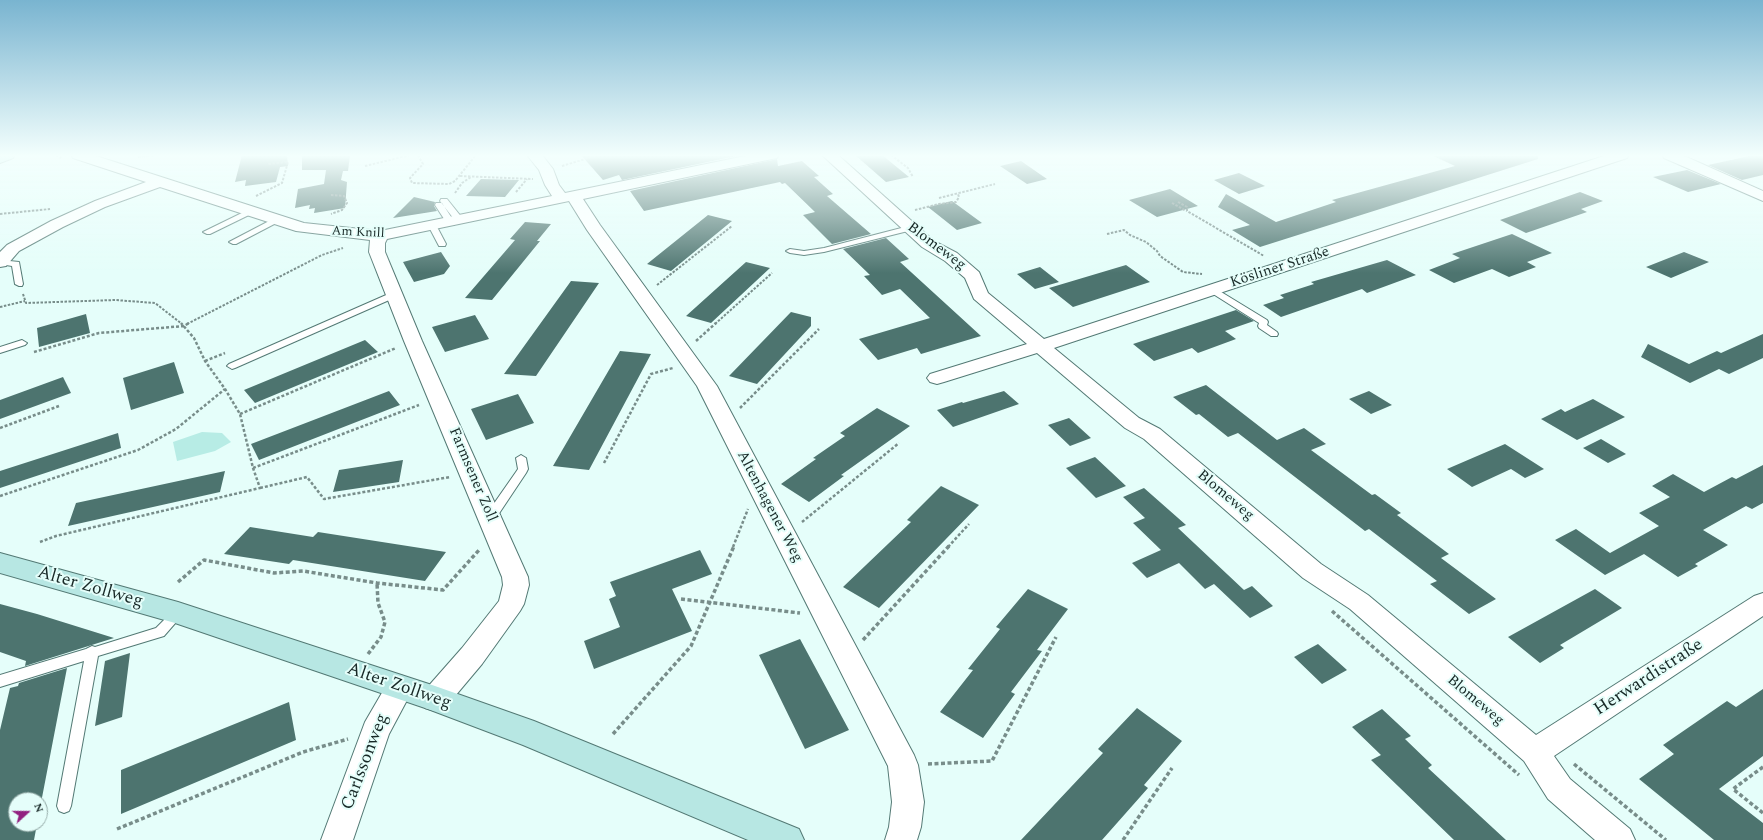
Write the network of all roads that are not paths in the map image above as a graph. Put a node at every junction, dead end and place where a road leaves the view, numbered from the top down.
1 (126, 194) edge
2 (208, 194) edge
3 (563, 194) edge
4 (586, 194) edge
5 (875, 194) edge
6 (1503, 194) edge
7 (568, 198) junction
8 (441, 203) dead end
9 (251, 205) junction
10 (458, 218) junction
11 (911, 219) junction
12 (276, 221) junction
13 (433, 227) junction
14 (207, 232) dead end
15 (380, 236) junction
16 (233, 242) dead end
17 (442, 244) dead end
18 (790, 251) dead end
19 (0, 262) edge
20 (19, 284) road end
21 (1213, 290) junction
22 (394, 295) junction
23 (1274, 334) dead end
24 (22, 343) dead end
25 (1041, 346) junction
26 (0, 350) edge
27 (232, 366) dead end
28 (937, 378) dead end
29 (521, 458) dead end
30 (490, 518) junction
31 (0, 563) edge
32 (1763, 603) edge
33 (178, 613) junction
34 (92, 651) junction
35 (0, 680) edge
36 (400, 687) junction
37 (435, 699) junction
38 (1536, 752) junction
39 (64, 806) dead end
40 (337, 840) edge
41 (787, 840) edge
42 (901, 840) edge
43 (1619, 840) edge

1 - 19 street
2 - 9 street, Am Knill
3 - 7 street
4 - 7 street, Am Knill
5 - 11 street, Blomeweg
6 - 21 street, Kösliner Straße
7 - 10 street, Am Knill
7 - 42 street, Altenhagener Weg
8 - 10 lane
9 - 12 street, Am Knill
9 - 14 lane
10 - 13 street, Am Knill
11 - 18 lane
11 - 25 street, Blomeweg
12 - 15 street, Am Knill
12 - 16 lane
13 - 15 street, Am Knill
13 - 17 lane
15 - 22 street, Farmsener Zoll
19 - 20 lane
21 - 23 lane
21 - 25 street, Kösliner Straße
22 - 27 lane
22 - 30 street, Farmsener Zoll
24 - 26 lane
25 - 28 street, Kösliner Straße
25 - 38 street, Blomeweg
29 - 30 lane
30 - 37 street, Farmsener Zoll
31 - 33 street, Alter Zollweg
32 - 38 street, Herwardistraße
33 - 34 lane
33 - 36 street, Alter Zollweg
34 - 35 lane
34 - 39 lane
36 - 37 street, Alter Zollweg
36 - 40 street, Carlssonweg
37 - 41 street, Alter Zollweg
38 - 43 street, Blomeweg

